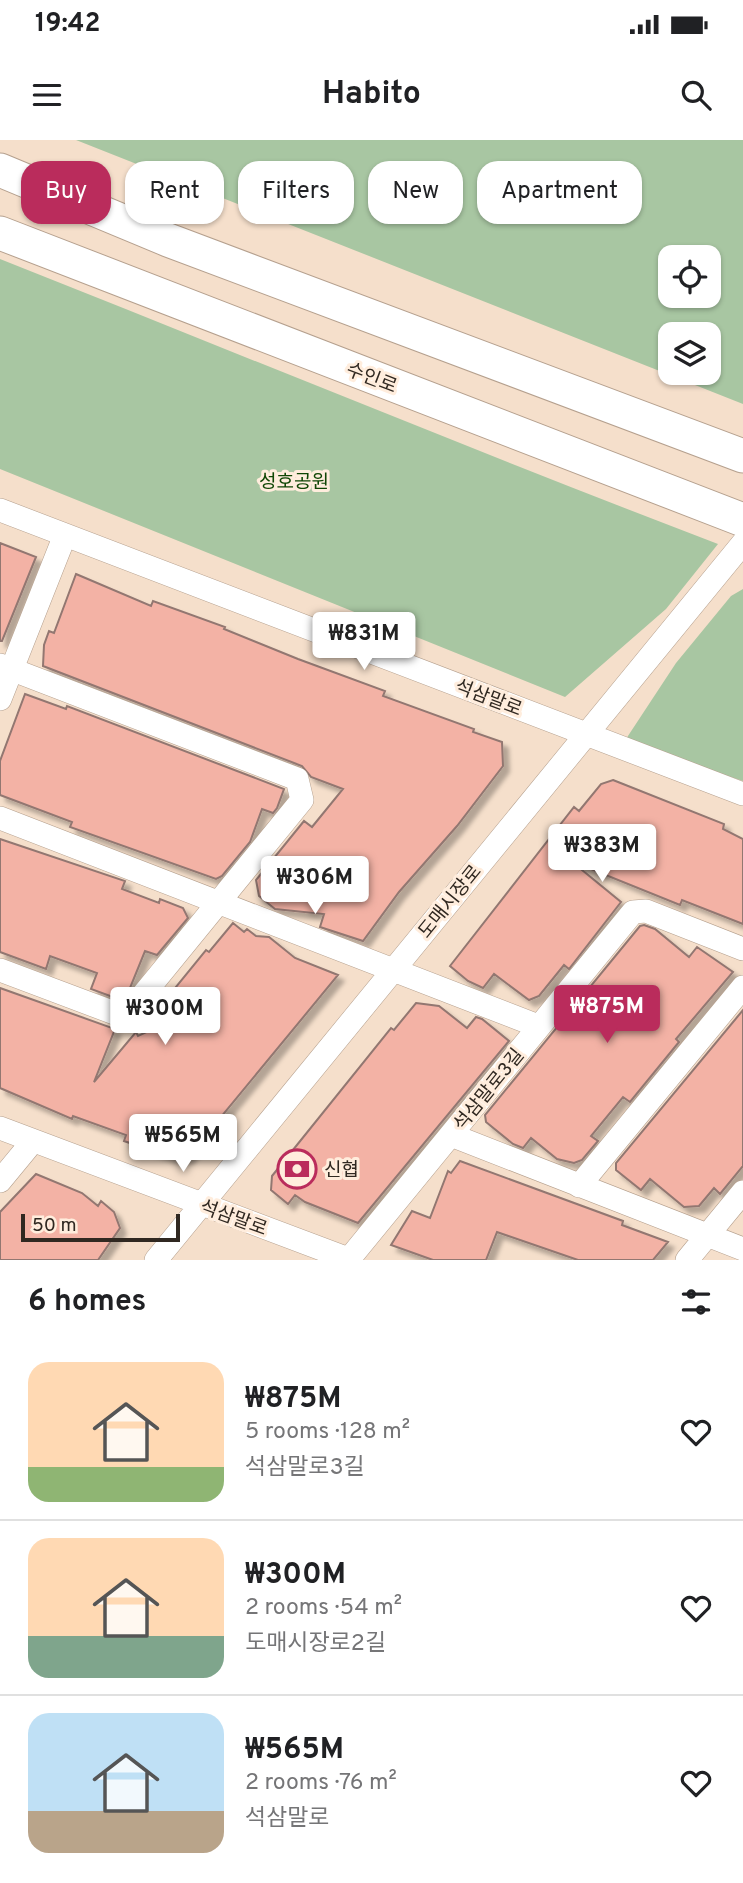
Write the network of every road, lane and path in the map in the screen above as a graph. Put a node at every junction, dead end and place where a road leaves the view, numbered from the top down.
1 (0, 170) edge
2 (0, 233) edge
3 (743, 456) edge
4 (0, 510) edge
5 (731, 516) edge
6 (65, 535) junction
7 (743, 543) edge
8 (6, 667) edge
9 (0, 699) edge
10 (585, 736) junction
11 (743, 794) edge
12 (0, 818) edge
13 (220, 901) junction
14 (743, 949) edge
15 (0, 970) edge
16 (392, 971) junction
17 (743, 987) edge
18 (538, 1026) junction
19 (0, 1128) edge
20 (451, 1135) junction
21 (33, 1141) junction
22 (0, 1181) edge
23 (579, 1186) junction
24 (743, 1192) edge
25 (202, 1205) junction
26 (707, 1235) junction
27 (743, 1249) edge
28 (350, 1259) edge
29 (156, 1260) edge
30 (687, 1260) edge

1 - 3 highway
2 - 5 highway, 수인로
4 - 6 street, 석삼말로
6 - 8 street
6 - 10 street, 석삼말로
7 - 10 street, 도매시장로
8 - 9 street
8 - 13 street
10 - 11 street, 석삼말로
10 - 16 street, 도매시장로
12 - 13 street
13 - 15 street
13 - 16 street
14 - 18 street, 석삼말로3길
16 - 18 street
16 - 25 street, 도매시장로
17 - 23 street
18 - 20 street, 석삼말로3길
19 - 21 street, 석삼말로
20 - 23 street
20 - 28 street, 석삼말로3길
21 - 22 street
21 - 25 street, 석삼말로
23 - 26 street
24 - 26 street
25 - 28 street, 석삼말로
25 - 29 street, 도매시장로
26 - 27 street
26 - 30 street

